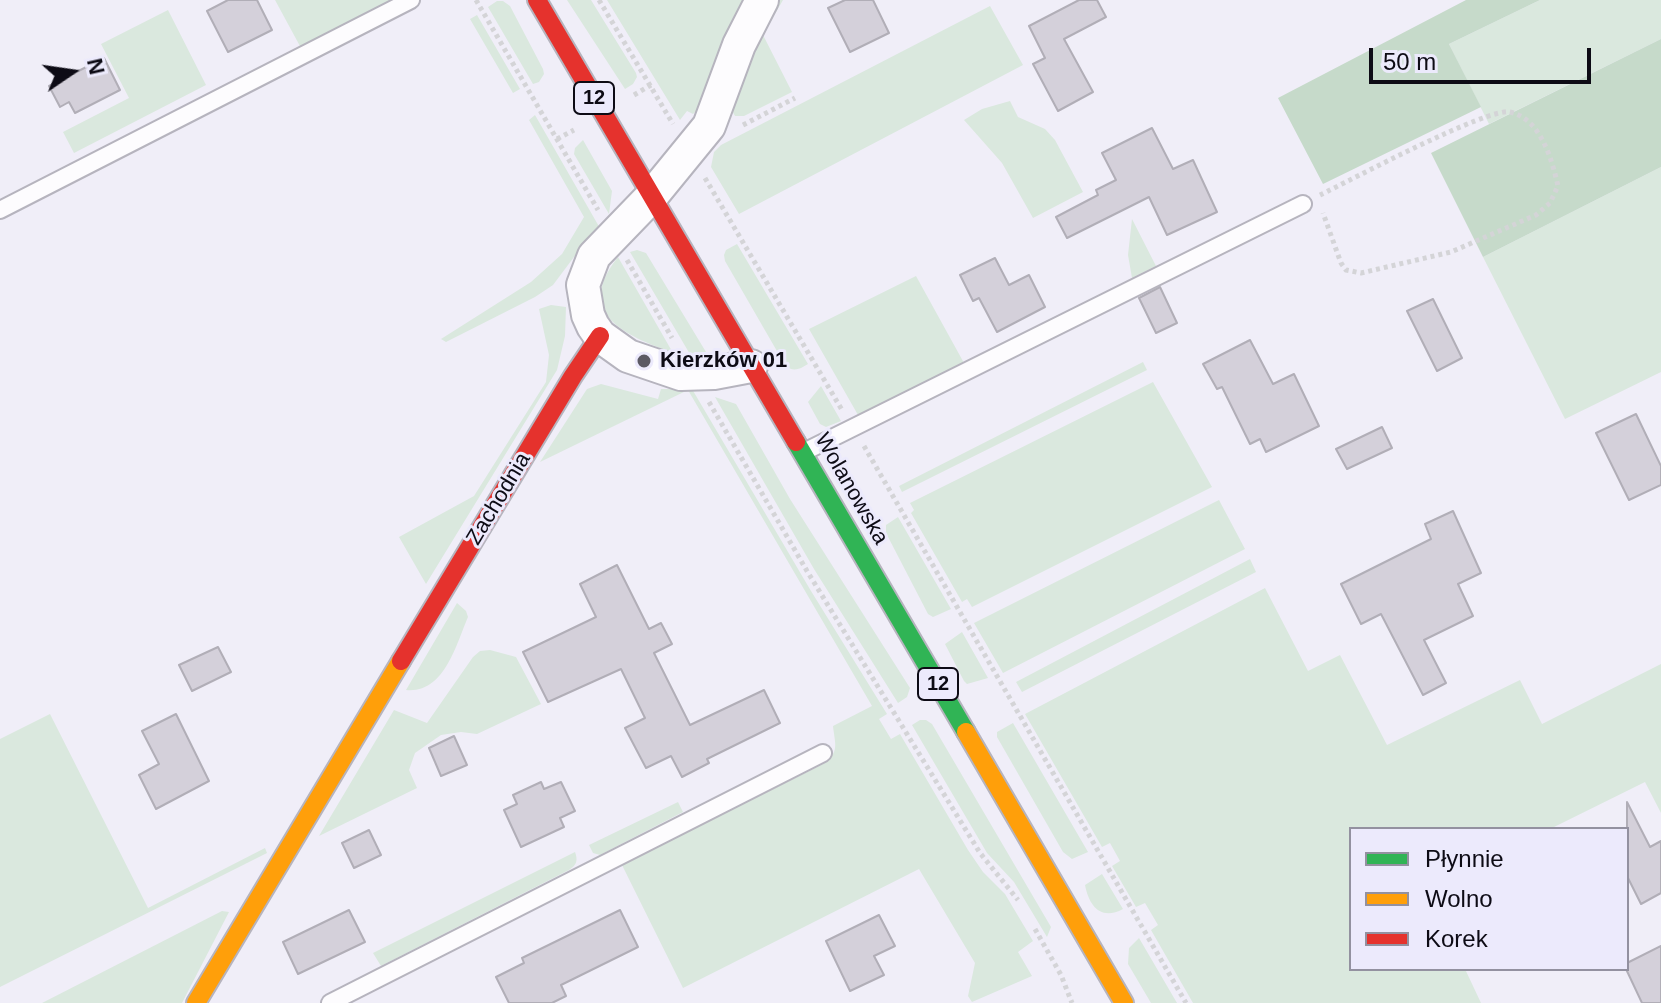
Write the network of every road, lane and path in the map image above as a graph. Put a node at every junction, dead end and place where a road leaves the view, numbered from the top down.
1 (411, 0) edge
2 (476, 0) edge
3 (537, 0) edge
4 (599, 0) edge
5 (762, 0) edge
6 (795, 98) dead end
7 (709, 126) junction
8 (688, 150) junction
9 (651, 197) junction
10 (1303, 204) joint
11 (0, 210) edge
12 (1322, 210) dead end
13 (614, 237) junction
14 (600, 336) junction
15 (751, 366) junction
16 (692, 373) junction
17 (853, 428) junction
18 (802, 453) junction
19 (823, 753) dead end
20 (1024, 910) dead end
21 (1031, 923) dead end
22 (196, 1003) edge
23 (330, 1003) edge
24 (1072, 1003) edge
25 (1124, 1003) edge
26 (1186, 1003) edge

1 - 11 lane
2 - 13 path
3 - 9 main road, Wolanowska / 12
4 - 8 path
5 - 7 street
6 - 7 path
7 - 8 street
8 - 9 street
8 - 17 path
9 - 13 street
9 - 15 main road, Wolanowska / 12
10 - 12 path
10 - 17 lane
13 - 14 street
13 - 16 path
14 - 16 street
14 - 22 main road, Zachodnia
15 - 16 street
15 - 18 main road, Wolanowska / 12
16 - 20 path
17 - 18 lane
17 - 26 path
18 - 25 main road, Wolanowska / 12
19 - 23 lane
21 - 24 path

